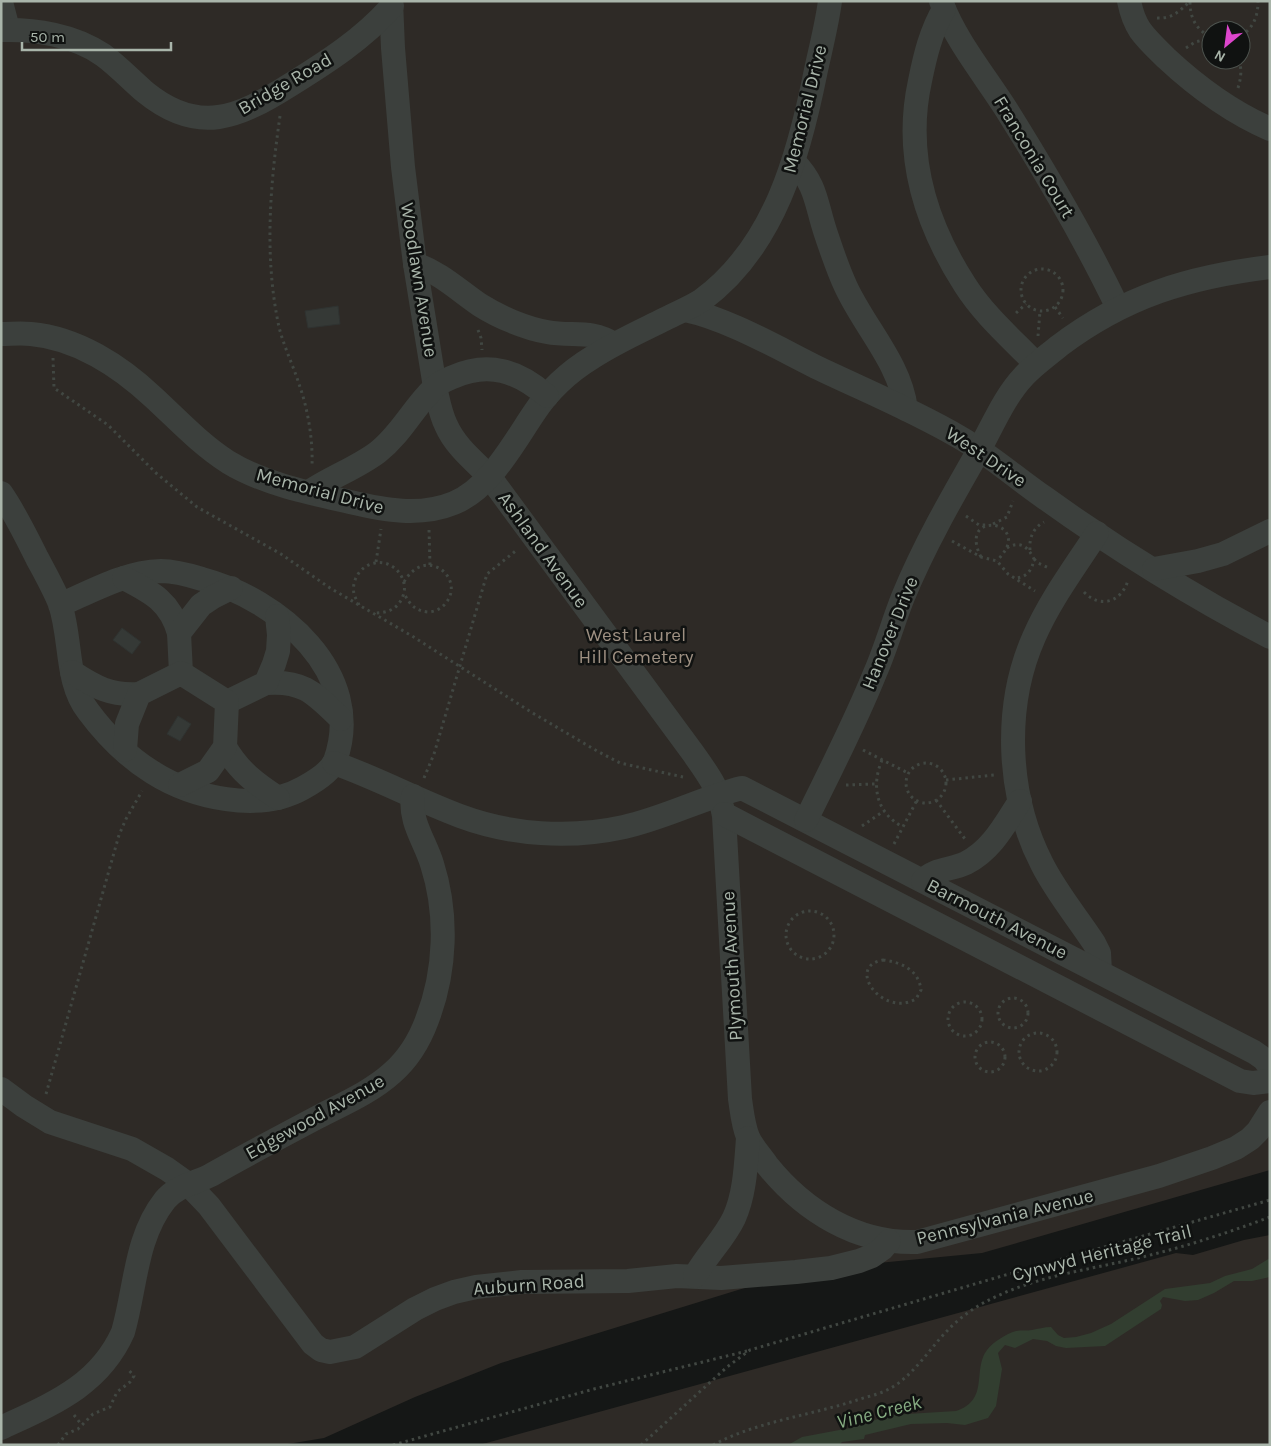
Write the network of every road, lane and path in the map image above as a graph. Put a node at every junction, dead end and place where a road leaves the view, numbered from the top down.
1 (830, 1) edge
2 (1190, 1) edge
3 (1258, 1) edge
4 (1, 2) edge
5 (392, 4) edge
6 (943, 5) edge
7 (1130, 5) edge
8 (1251, 28) edge
9 (1201, 29) edge
10 (5, 30) edge
11 (1241, 70) edge
12 (275, 94) junction
13 (1227, 106) junction
14 (1270, 129) edge
15 (794, 162) junction
16 (416, 264) junction
17 (1270, 267) edge
18 (1058, 277) joint
19 (1118, 308) junction
20 (685, 310) junction
21 (1, 334) edge
22 (560, 334) junction
23 (52, 338) junction
24 (614, 344) junction
25 (1036, 364) junction
26 (570, 373) junction
27 (435, 386) junction
28 (547, 396) junction
29 (906, 409) junction
30 (980, 450) junction
31 (1011, 473) junction
32 (489, 476) junction
33 (309, 492) junction
34 (1, 493) edge
35 (385, 510) junction
36 (429, 510) junction
37 (963, 511) dead end
38 (1071, 516) junction
39 (1007, 517) junction
40 (990, 525) junction
41 (1004, 530) junction
42 (1270, 531) edge
43 (934, 532) junction
44 (1097, 533) junction
45 (534, 537) junction
46 (1030, 538) junction
47 (1008, 540) junction
48 (1015, 545) junction
49 (1021, 545) junction
50 (1006, 550) junction
51 (1030, 551) junction
52 (981, 557) junction
53 (997, 561) junction
54 (376, 562) junction
55 (430, 565) junction
56 (1075, 567) junction
57 (1154, 569) junction
58 (124, 578) junction
59 (1013, 578) junction
60 (1129, 579) dead end
61 (404, 582) junction
62 (231, 588) junction
63 (404, 594) junction
64 (1052, 602) junction
65 (60, 605) junction
66 (360, 605) junction
67 (373, 613) junction
68 (277, 616) junction
69 (179, 633) junction
70 (1270, 636) edge
71 (460, 667) junction
72 (72, 672) junction
73 (181, 673) junction
74 (266, 683) junction
75 (139, 694) junction
76 (228, 702) junction
77 (341, 719) junction
78 (844, 740) junction
79 (225, 747) junction
80 (125, 750) junction
81 (882, 760) junction
82 (334, 763) junction
83 (153, 773) junction
84 (908, 773) junction
85 (1015, 773) junction
86 (946, 780) junction
87 (180, 785) junction
88 (415, 796) junction
89 (719, 797) junction
90 (278, 798) junction
91 (917, 800) junction
92 (936, 800) junction
93 (1020, 801) junction
94 (806, 820) junction
95 (903, 828) junction
96 (977, 856) junction
97 (886, 861) junction
98 (923, 880) junction
99 (823, 956) joint
100 (1100, 972) junction
101 (919, 995) joint
102 (974, 1004) joint
103 (1027, 1018) joint
104 (1048, 1035) joint
105 (1004, 1062) joint
106 (1270, 1067) edge
107 (1270, 1081) edge
108 (1, 1089) edge
109 (1270, 1112) edge
110 (38, 1115) junction
111 (748, 1138) junction
112 (188, 1184) junction
113 (1270, 1200) edge
114 (1270, 1217) edge
115 (888, 1241) junction
116 (695, 1276) junction
117 (750, 1350) junction
118 (112, 1354) junction
119 (1, 1428) edge
120 (58, 1445) edge
121 (393, 1445) edge
122 (641, 1445) edge
123 (713, 1445) edge

1 - 15 lane, Memorial Drive
2 - 7 path
2 - 9 path
3 - 8 path
4 - 10 lane
5 - 12 lane, Bridge Road
5 - 16 lane, Woodlawn Avenue
6 - 19 lane, Franconia Court
6 - 25 lane, Franconia Court
7 - 13 lane
10 - 12 lane, Bridge Road
11 - 13 path
12 - 33 path
13 - 14 lane
15 - 20 lane, Memorial Drive
15 - 29 lane
16 - 22 lane
16 - 27 lane, Woodlawn Avenue
17 - 19 lane, Hanover Drive
18 - 18 path
19 - 25 lane, Hanover Drive
20 - 24 lane, Memorial Drive
20 - 29 lane, West Drive
21 - 23 lane, Memorial Drive
22 - 24 lane
22 - 26 lane
23 - 33 lane, Memorial Drive
23 - 66 path
24 - 26 lane, Memorial Drive
25 - 30 lane, Hanover Drive
26 - 28 lane, Memorial Drive
27 - 28 lane
27 - 32 lane, Woodlawn Avenue
27 - 33 lane
28 - 32 lane, Memorial Drive
29 - 30 lane, West Drive
30 - 31 lane, West Drive
30 - 43 lane, Hanover Drive
31 - 38 lane, West Drive
31 - 39 path
32 - 36 lane, Memorial Drive
32 - 45 lane, Ashland Avenue
33 - 35 lane, Memorial Drive
34 - 65 lane
35 - 36 lane, Memorial Drive
35 - 54 path
36 - 55 path
37 - 40 path
38 - 44 lane, West Drive
38 - 46 path
39 - 40 path
39 - 41 path
40 - 41 path
40 - 52 path
41 - 47 path
42 - 57 lane
43 - 52 path
43 - 78 lane, Hanover Drive
44 - 56 lane
44 - 57 lane, West Drive
45 - 71 path
45 - 89 lane, Ashland Avenue
46 - 49 path
46 - 51 path
47 - 48 path
47 - 50 path
48 - 49 path
48 - 50 path
49 - 51 path
50 - 53 path
51 - 59 path
52 - 53 path
53 - 59 path
54 - 61 path
54 - 66 path
55 - 61 path
55 - 63 path
56 - 60 path
56 - 64 lane
57 - 70 lane, West Drive
58 - 62 lane
58 - 65 lane
58 - 69 lane
59 - 64 path
61 - 63 path
62 - 68 lane
62 - 69 lane
63 - 67 path
64 - 85 lane
65 - 72 lane
66 - 67 path
67 - 71 path
68 - 74 lane
68 - 77 lane
69 - 73 lane
71 - 88 path
71 - 89 path
72 - 75 lane
72 - 80 lane
73 - 75 lane
73 - 76 lane
74 - 76 lane
74 - 77 lane
75 - 80 lane
76 - 79 lane
77 - 82 lane
78 - 81 path
78 - 94 lane, Hanover Drive
79 - 87 lane
79 - 90 lane
80 - 83 lane
81 - 84 path
81 - 95 path
82 - 88 lane
82 - 90 lane
83 - 87 lane
83 - 110 path
84 - 86 path
84 - 91 path
85 - 86 path
85 - 93 lane
86 - 92 path
87 - 90 lane
88 - 89 lane
88 - 112 lane, Edgewood Avenue
89 - 94 lane, Barmouth Avenue
89 - 107 lane, Barmouth Avenue
89 - 111 lane, Plymouth Avenue
91 - 92 path
91 - 95 path
92 - 96 path
93 - 96 lane
93 - 100 lane
94 - 97 lane, Barmouth Avenue
95 - 97 path
96 - 98 lane
97 - 98 lane, Barmouth Avenue
98 - 100 lane, Barmouth Avenue
99 - 99 path
100 - 106 lane, Barmouth Avenue
101 - 101 path
102 - 102 path
103 - 103 path
104 - 104 path
105 - 105 path
108 - 110 lane, Auburn Road
109 - 115 lane, Pennsylvania Avenue
110 - 112 lane, Auburn Road
111 - 115 lane, Plymouth Avenue
111 - 116 lane, Plymouth Avenue
112 - 116 lane, Auburn Road
112 - 118 lane, Edgewood Avenue
113 - 117 path
114 - 123 path, Cynwyd Heritage Trail
115 - 116 lane, Pennsylvania Avenue
117 - 121 path
117 - 122 path
118 - 119 lane, Edgewood Avenue
118 - 120 path

